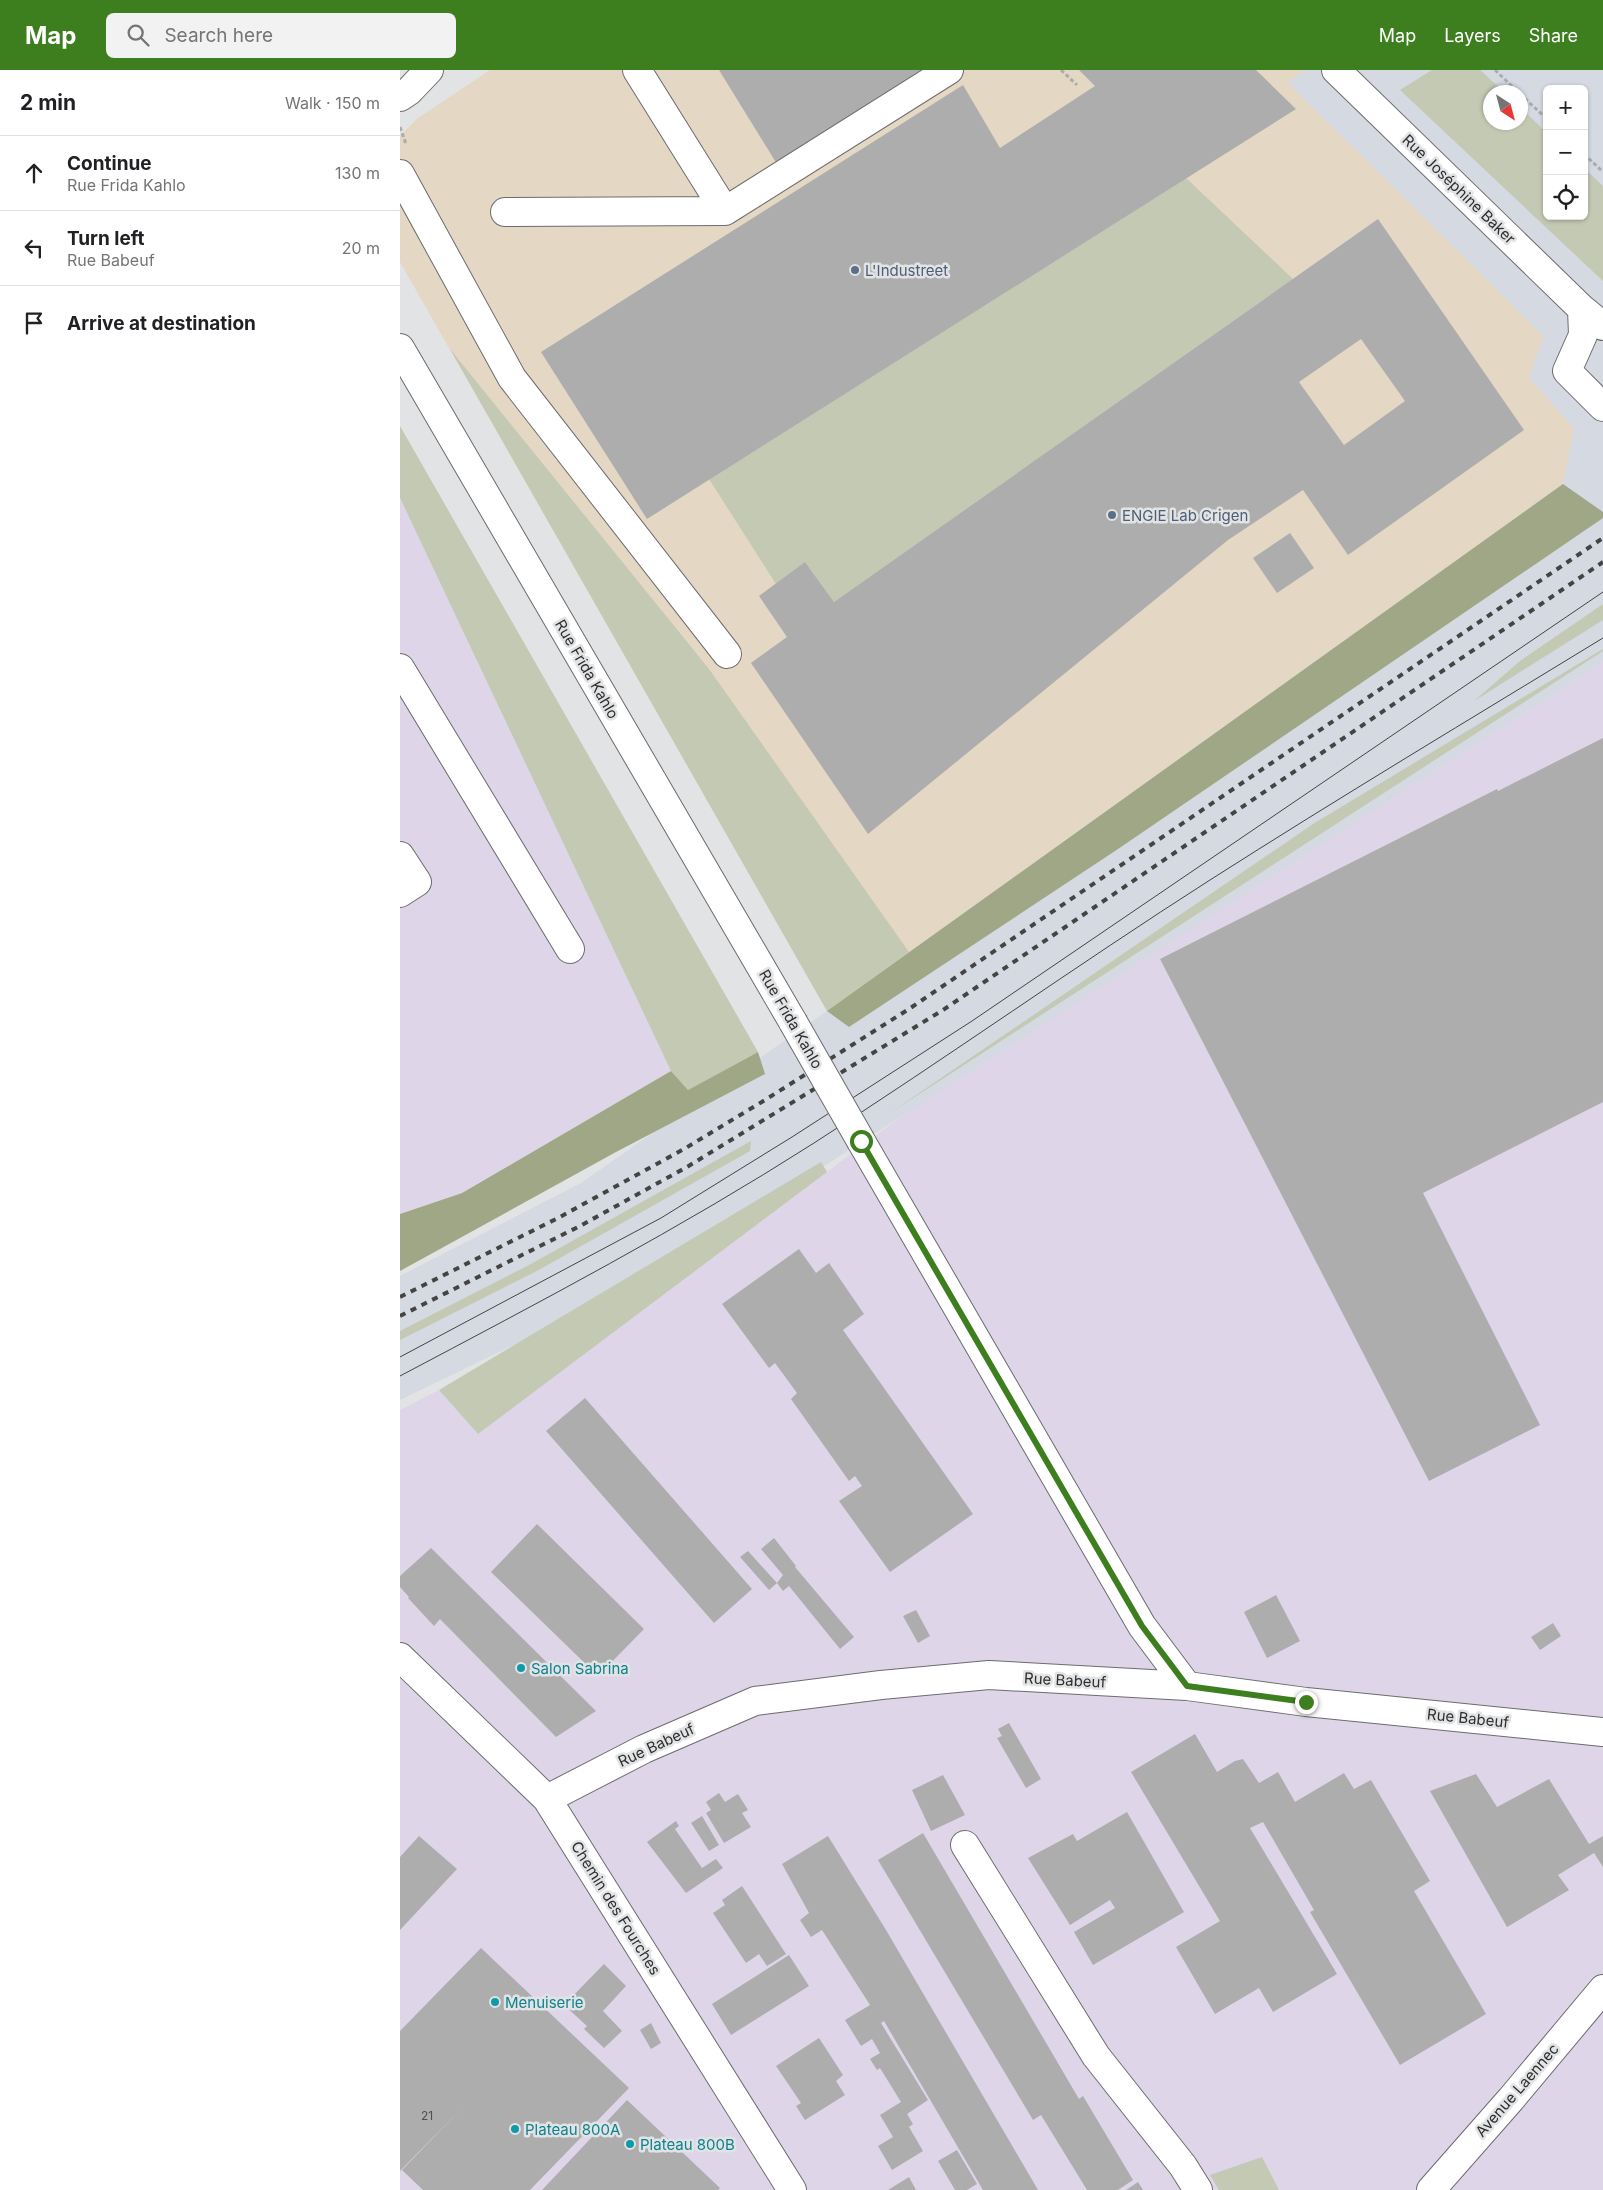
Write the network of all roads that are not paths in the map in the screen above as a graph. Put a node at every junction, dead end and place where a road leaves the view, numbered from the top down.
1 (429, 70) edge
2 (637, 70) edge
3 (949, 70) edge
4 (1336, 70) edge
5 (400, 97) edge
6 (400, 174) edge
7 (725, 211) junction
8 (505, 212) dead end
9 (1582, 309) junction
10 (1603, 326) edge
11 (400, 348) edge
12 (1603, 407) edge
13 (727, 654) dead end
14 (400, 668) edge
15 (400, 856) edge
16 (400, 893) edge
17 (570, 949) dead end
18 (400, 1657) edge
19 (1187, 1686) junction
20 (1603, 1732) edge
21 (547, 1799) junction
22 (965, 1845) dead end
23 (1603, 1989) edge
24 (792, 2190) edge
25 (1198, 2190) edge
26 (1431, 2190) edge

1 - 5 street
2 - 7 street
3 - 7 street
4 - 9 street, Rue Joséphine Baker
6 - 13 street
7 - 8 street
9 - 10 street, Rue Joséphine Baker
9 - 12 street
11 - 19 street, Rue Frida Kahlo, bridge
14 - 17 street
15 - 16 street
18 - 21 street, Chemin des Fourches
19 - 20 street, Rue Babeuf
19 - 21 street, Rue Babeuf
21 - 24 street, Chemin des Fourches
22 - 25 street
23 - 26 street, Avenue Laennec

